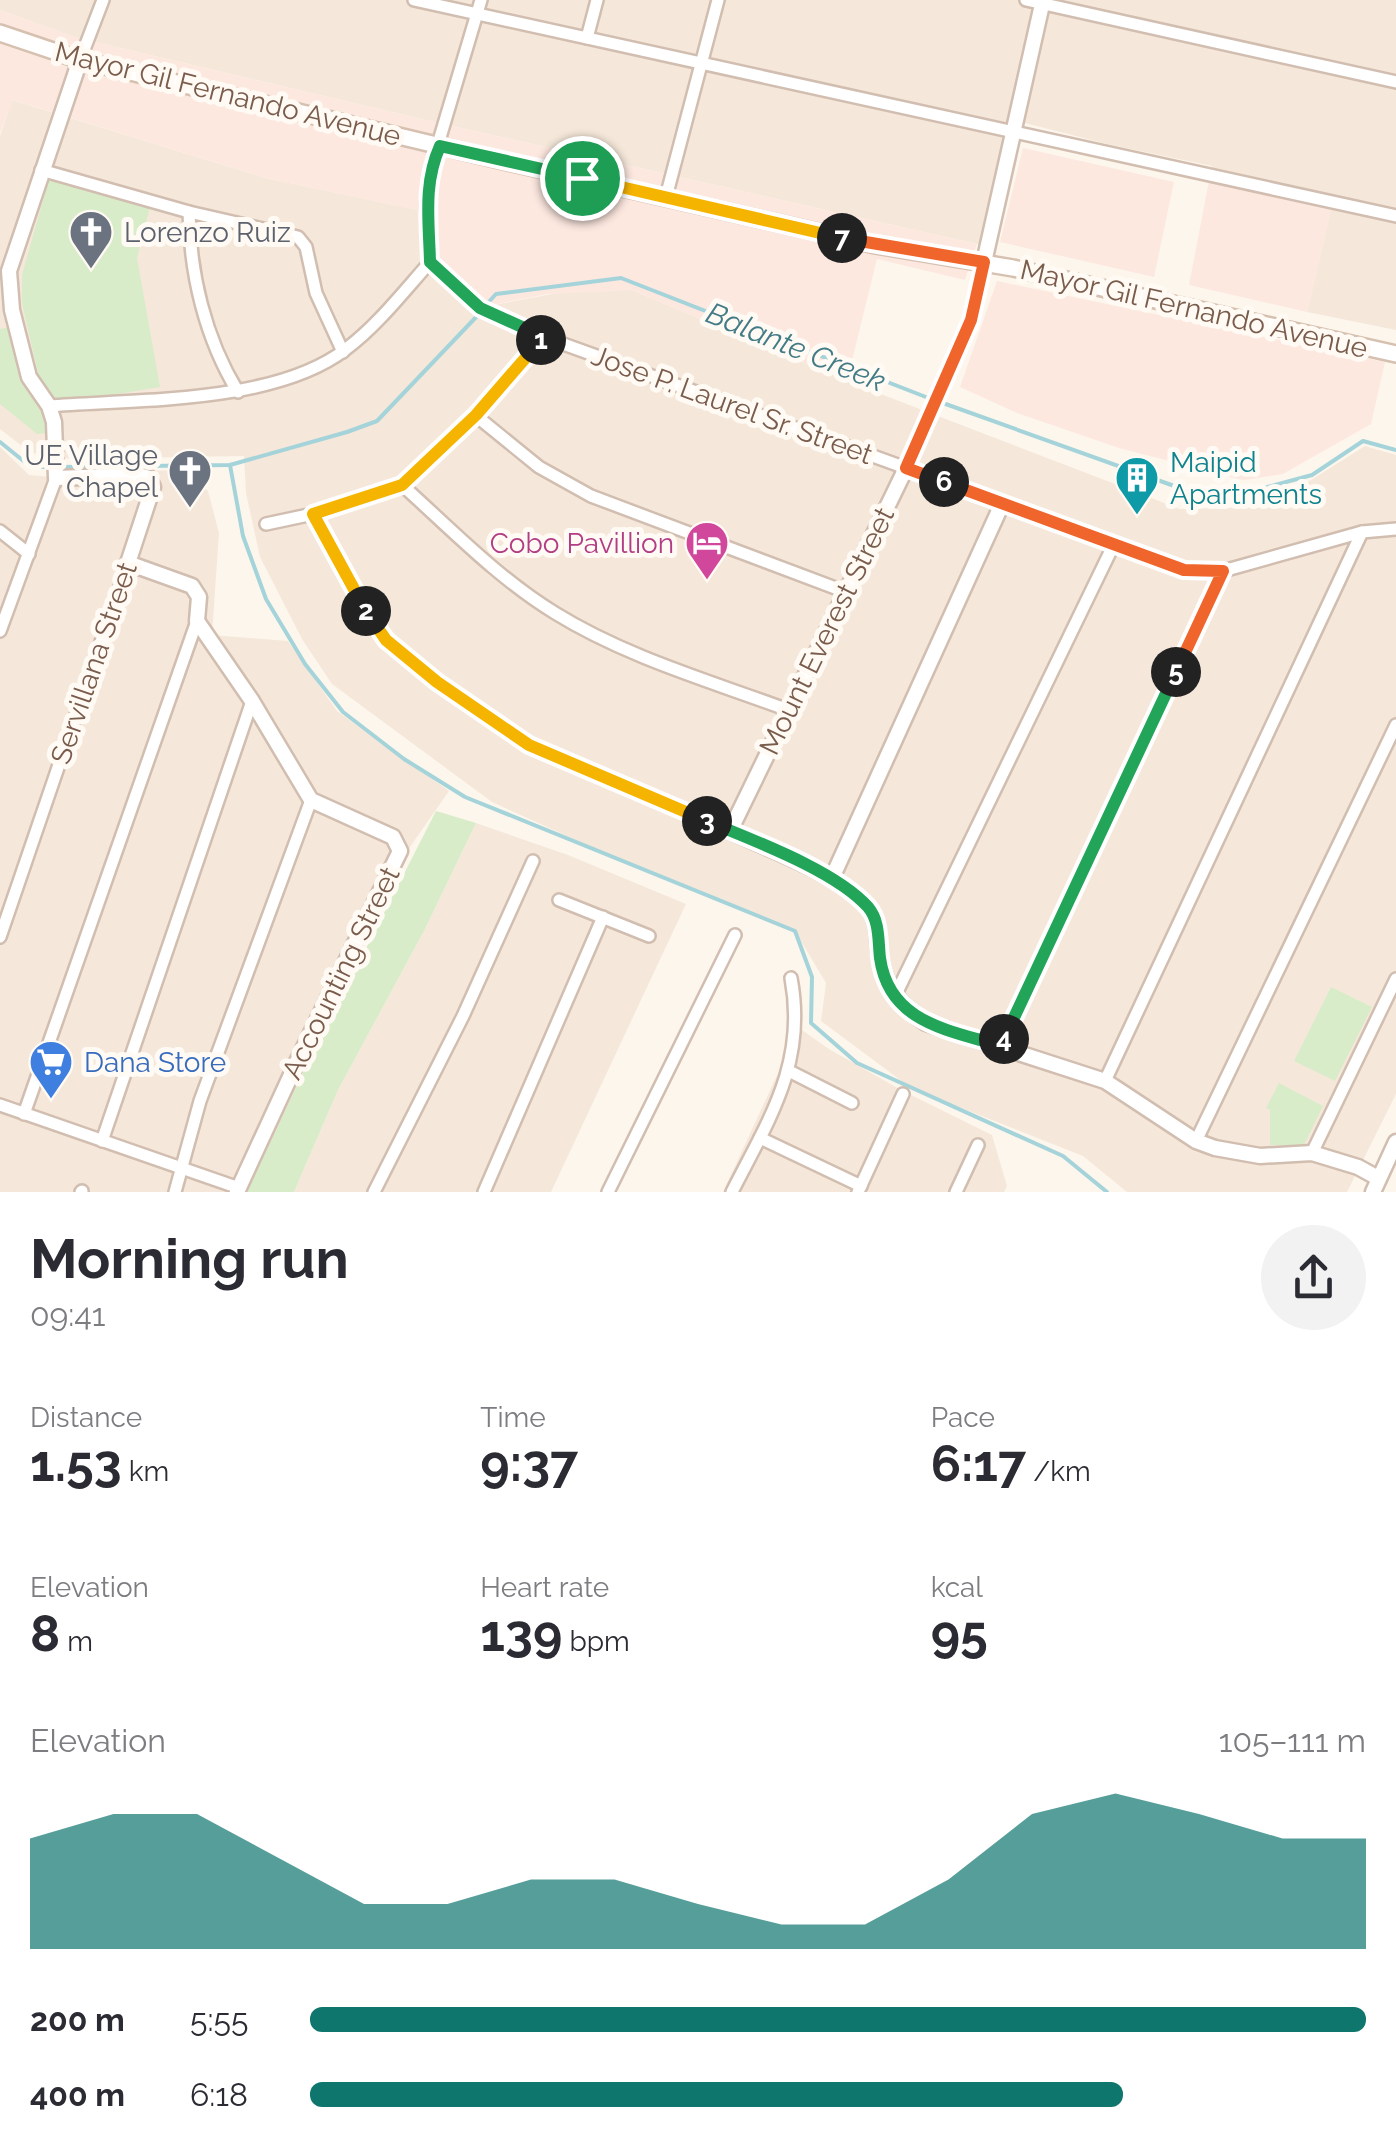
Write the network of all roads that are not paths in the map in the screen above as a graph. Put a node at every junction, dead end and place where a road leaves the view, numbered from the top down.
1 (103, 0) edge
2 (414, 0) edge
3 (481, 0) edge
4 (597, 0) edge
5 (718, 0) edge
6 (1026, 0) edge
7 (1043, 2) edge
8 (477, 14) junction
9 (0, 32) edge
10 (587, 38) junction
11 (80, 60) junction
12 (701, 62) junction
13 (1396, 82) edge
14 (1014, 132) junction
15 (440, 146) junction
16 (41, 170) junction
17 (666, 197) junction
18 (189, 212) junction
19 (1396, 216) edge
20 (430, 262) junction
21 (984, 262) junction
22 (544, 337) junction
23 (343, 352) junction
24 (1396, 354) edge
25 (238, 392) junction
26 (49, 406) junction
27 (476, 415) junction
28 (906, 468) junction
29 (56, 476) junction
30 (402, 485) junction
31 (1002, 504) junction
32 (313, 514) junction
33 (266, 524) dead end
34 (1396, 530) edge
35 (0, 532) edge
36 (1362, 532) junction
37 (1114, 544) junction
38 (29, 554) junction
39 (128, 563) junction
40 (1223, 571) junction
41 (846, 592) junction
42 (196, 621) junction
43 (0, 632) edge
44 (252, 701) junction
45 (788, 710) junction
46 (1396, 725) edge
47 (311, 800) junction
48 (730, 830) junction
49 (533, 861) dead end
50 (832, 878) junction
51 (559, 900) dead end
52 (603, 917) junction
53 (735, 935) dead end
54 (0, 936) edge
55 (649, 936) dead end
56 (791, 978) dead end
57 (1396, 979) edge
58 (895, 996) junction
59 (1001, 1046) junction
60 (789, 1071) junction
61 (1105, 1080) junction
62 (902, 1094) dead end
63 (852, 1103) dead end
64 (0, 1105) edge
65 (24, 1114) junction
66 (760, 1138) junction
67 (102, 1141) junction
68 (1196, 1142) junction
69 (1396, 1142) edge
70 (978, 1145) dead end
71 (1312, 1153) junction
72 (182, 1168) junction
73 (1376, 1185) edge
74 (859, 1189) edge
75 (238, 1190) edge
76 (176, 1192) edge
77 (374, 1192) edge
78 (484, 1192) edge
79 (608, 1192) edge
80 (732, 1192) edge
81 (956, 1192) edge

1 - 11 street
2 - 8 street
3 - 8 street
4 - 10 street
5 - 12 street
6 - 7 street
7 - 13 street
7 - 14 street, Mount Everest Street
8 - 10 street
8 - 15 street
9 - 11 main road, Mayor Gil Fernando Avenue
10 - 12 street
11 - 15 main road, Mayor Gil Fernando Avenue
11 - 16 street
12 - 14 street
12 - 17 street
14 - 19 street
14 - 21 street, Mount Everest Street
15 - 17 main road, Mayor Gil Fernando Avenue
15 - 20 street
16 - 18 street
16 - 26 street
17 - 21 main road, Mayor Gil Fernando Avenue
18 - 23 street
18 - 25 street
20 - 22 street, Jose P. Laurel Sr. Street
20 - 23 street
21 - 24 main road, Mayor Gil Fernando Avenue
21 - 28 street, Mount Everest Street
22 - 27 street
22 - 28 street, Jose P. Laurel Sr. Street
23 - 25 street
25 - 26 street
26 - 29 street
27 - 30 street
27 - 41 street
28 - 31 street, Jose P. Laurel Sr. Street
28 - 41 street, Mount Everest Street
29 - 38 street
29 - 39 street, Servillana Street
30 - 32 street
30 - 45 street
31 - 37 street, Jose P. Laurel Sr. Street
31 - 50 street
32 - 33 street
32 - 48 street
34 - 36 street, Jose P. Laurel Sr. Street
35 - 38 street
36 - 40 street, Jose P. Laurel Sr. Street
36 - 61 street
37 - 40 street, Jose P. Laurel Sr. Street
37 - 58 street
38 - 43 street
39 - 42 street
39 - 54 street, Servillana Street
40 - 59 street
41 - 45 street, Mount Everest Street
42 - 44 street
42 - 65 street
44 - 47 street
44 - 67 street
45 - 48 street, Mount Everest Street
46 - 68 street
47 - 72 street
47 - 75 street, Accounting Street
48 - 50 street
49 - 77 street
50 - 58 street
51 - 52 street
52 - 55 street
52 - 78 street
53 - 79 street
56 - 60 street
57 - 71 street
58 - 59 street
59 - 61 street
60 - 63 street
60 - 66 street
61 - 68 street
62 - 74 street
64 - 65 street
65 - 67 street
66 - 74 street
66 - 80 street
67 - 72 street
68 - 71 street
69 - 73 street
70 - 81 street
71 - 73 street
72 - 75 street
72 - 76 street

